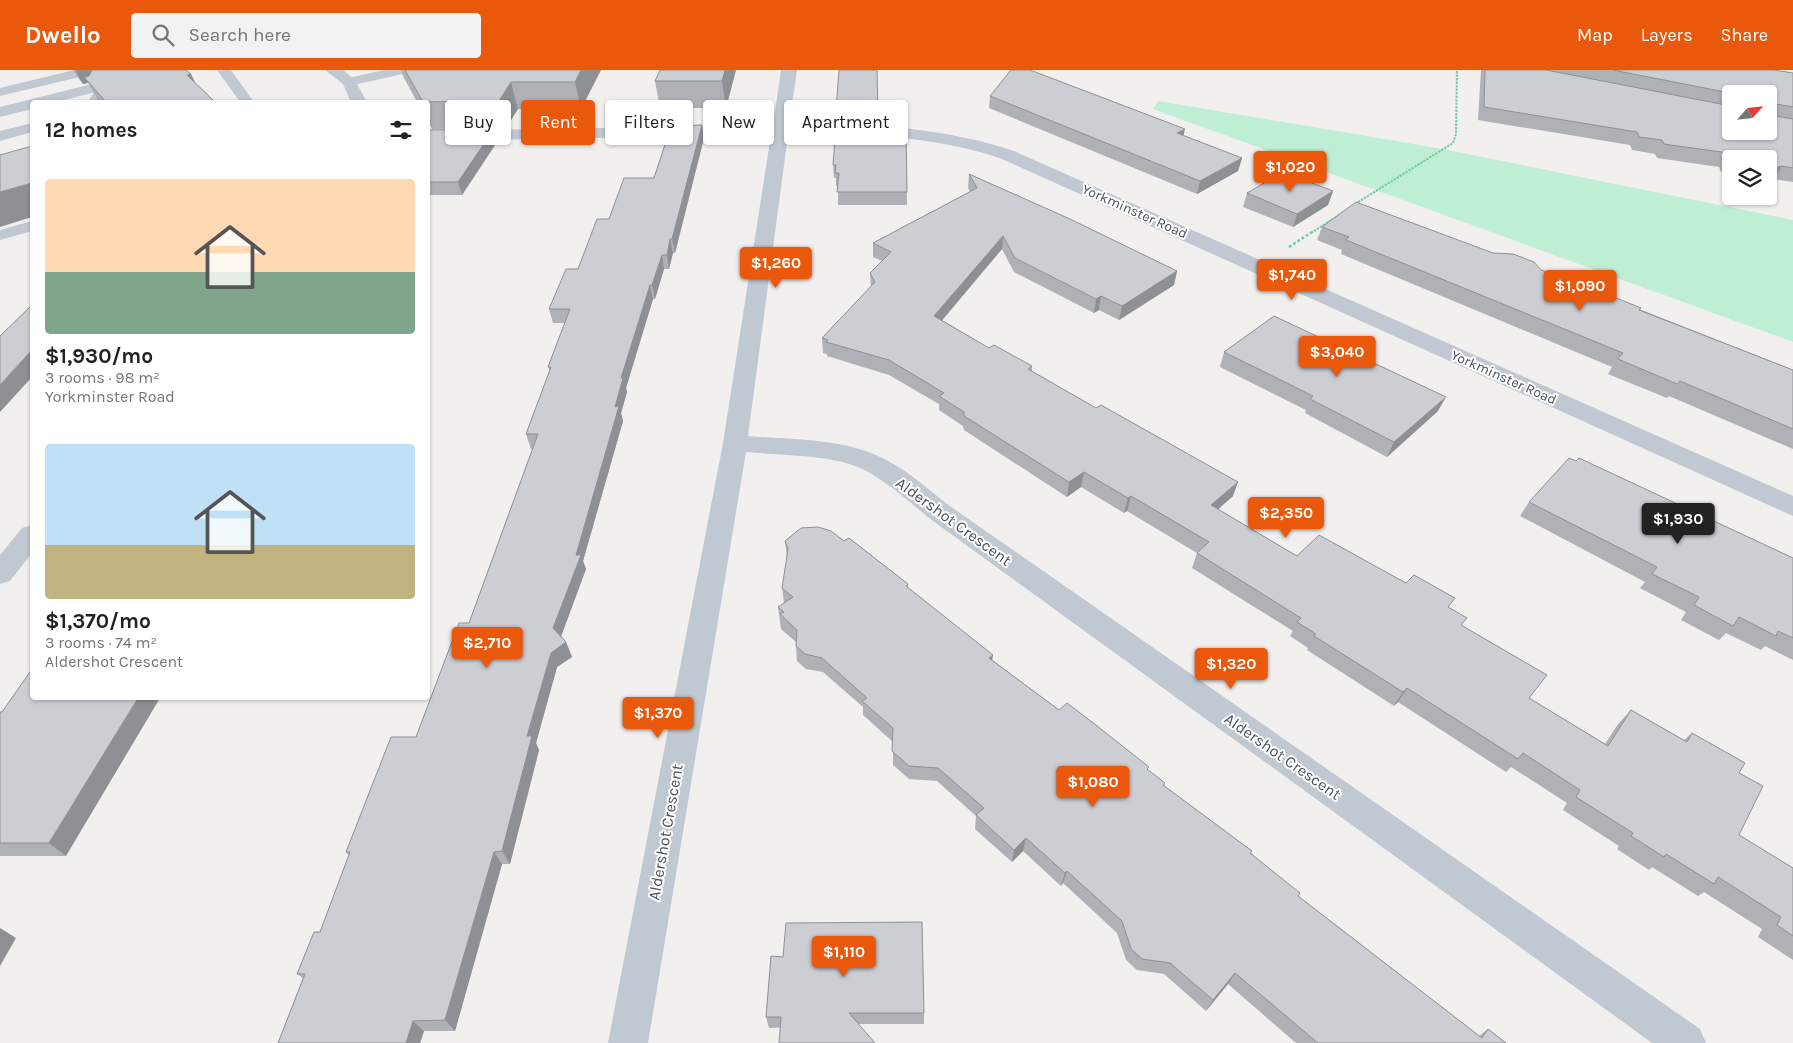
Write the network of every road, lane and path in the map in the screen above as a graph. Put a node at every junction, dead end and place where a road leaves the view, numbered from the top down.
1 (91, 70) edge
2 (166, 70) edge
3 (224, 70) edge
4 (333, 70) edge
5 (402, 70) edge
6 (789, 70) edge
7 (1457, 70) edge
8 (349, 82) junction
9 (104, 86) junction
10 (0, 92) edge
11 (47, 100) edge
12 (96, 100) edge
13 (246, 100) edge
14 (358, 100) edge
15 (30, 104) edge
16 (0, 112) edge
17 (30, 128) edge
18 (781, 130) junction
19 (0, 136) edge
20 (430, 136) edge
21 (1353, 206) edge
22 (1345, 211) edge
23 (30, 227) edge
24 (0, 235) edge
25 (1259, 266) junction
26 (735, 443) junction
27 (1793, 507) edge
28 (30, 537) edge
29 (0, 574) edge
30 (628, 1043) edge
31 (1686, 1043) edge

1 - 10 lane
2 - 9 street
3 - 13 lane
4 - 8 street
5 - 8 lane
6 - 18 street, Aldershot Crescent
7 - 21 path
8 - 14 street
9 - 11 street
9 - 12 lane
15 - 16 street
17 - 19 lane
18 - 20 street, Yorkminster Road
18 - 25 street, Yorkminster Road
18 - 26 street, Aldershot Crescent
22 - 25 path
23 - 24 lane
25 - 27 street, Yorkminster Road
26 - 30 street, Aldershot Crescent
26 - 31 street, Aldershot Crescent
28 - 29 street

